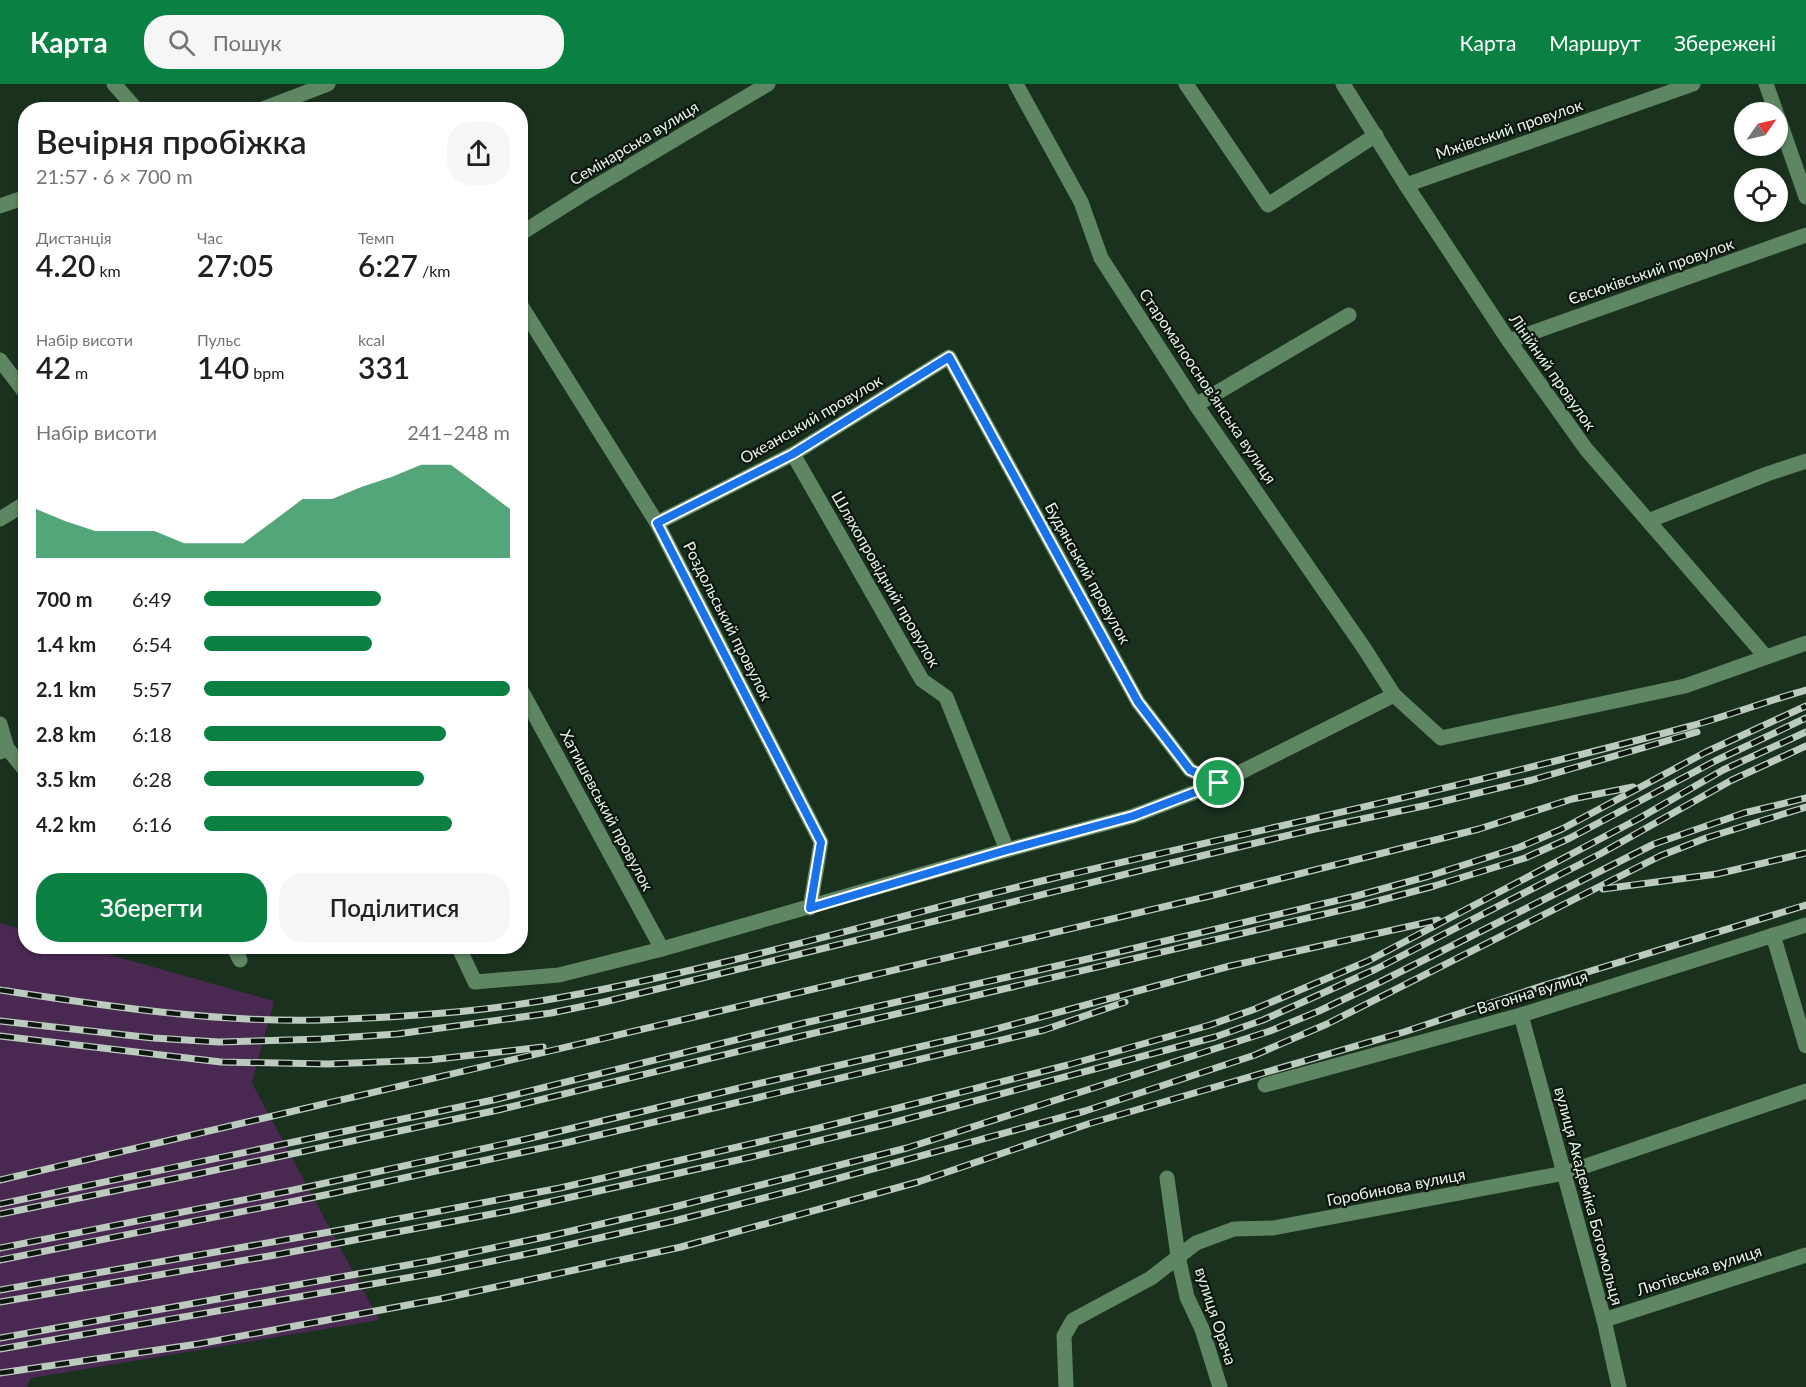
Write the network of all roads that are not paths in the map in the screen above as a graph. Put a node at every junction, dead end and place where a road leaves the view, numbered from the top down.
1 (114, 84) edge
2 (328, 84) edge
3 (768, 84) edge
4 (1016, 84) edge
5 (1343, 84) edge
6 (1693, 84) edge
7 (1766, 84) edge
8 (1191, 86) edge
9 (130, 102) edge
10 (281, 102) edge
11 (1772, 102) edge
12 (1376, 135) junction
13 (1788, 146) edge
14 (1406, 185) junction
15 (1806, 197) edge
16 (18, 200) edge
17 (0, 206) edge
18 (528, 229) edge
19 (1806, 236) edge
20 (1349, 315) dead end
21 (528, 317) edge
22 (1509, 341) junction
23 (949, 357) joint
24 (0, 360) edge
25 (18, 384) edge
26 (1196, 405) junction
27 (793, 454) junction
28 (1806, 460) edge
29 (18, 508) edge
30 (0, 519) edge
31 (1648, 521) junction
32 (657, 523) junction
33 (1806, 643) edge
34 (1766, 657) junction
35 (1394, 695) junction
36 (528, 703) edge
37 (0, 724) edge
38 (4, 750) edge
39 (18, 763) edge
40 (1219, 783) junction
41 (1007, 850) junction
42 (810, 908) junction
43 (1806, 925) edge
44 (1773, 935) junction
45 (662, 949) junction
46 (462, 954) edge
47 (1521, 1015) junction
48 (1806, 1046) edge
49 (1265, 1085) dead end
50 (1806, 1091) edge
51 (1565, 1173) junction
52 (1167, 1178) dead end
53 (1806, 1255) edge
54 (1178, 1256) junction
55 (1604, 1320) junction
56 (1066, 1387) edge
57 (1220, 1387) edge
58 (1619, 1387) edge

1 - 9 street
2 - 10 street
3 - 18 street, Семінарська вулиця
4 - 26 street, Старомалооснов’янська вулиця
5 - 12 street, Лінійний провулок
6 - 14 street, Мжівський провулок
7 - 11 street
8 - 12 street
12 - 14 street, Лінійний провулок
13 - 15 street
14 - 22 street, Лінійний провулок
16 - 17 street
19 - 22 street, Євсюківський провулок
20 - 26 street
21 - 32 street, Роздольський провулок
22 - 31 street, Лінійний провулок
23 - 27 street, Океанський провулок
23 - 40 street, Будянський провулок
24 - 25 street
26 - 35 street, Старомалооснов’янська вулиця
27 - 32 street, Океанський провулок
27 - 41 street, Шляхопровідний провулок
28 - 31 street
29 - 30 street
31 - 34 street, Лінійний провулок
32 - 42 street, Роздольський провулок
33 - 34 street
34 - 35 street, Старомалооснов’янська вулиця
35 - 40 street
36 - 45 street, Хатишевський провулок
37 - 38 street
38 - 39 street
40 - 41 street
41 - 42 street
42 - 45 street
43 - 44 street, Вагонна вулиця
44 - 47 street, Вагонна вулиця
44 - 48 street
45 - 46 street
47 - 49 street, Вагонна вулиця
47 - 51 street, вулиця Академіка Богомольця
50 - 51 street, Горобинова вулиця
51 - 54 street, Горобинова вулиця
51 - 55 street, вулиця Академіка Богомольця
52 - 54 street, вулиця Орача
53 - 55 street, Лютівська вулиця
54 - 56 street, Горобинова вулиця
54 - 57 street, вулиця Орача
55 - 58 street, вулиця Академіка Богомольця

